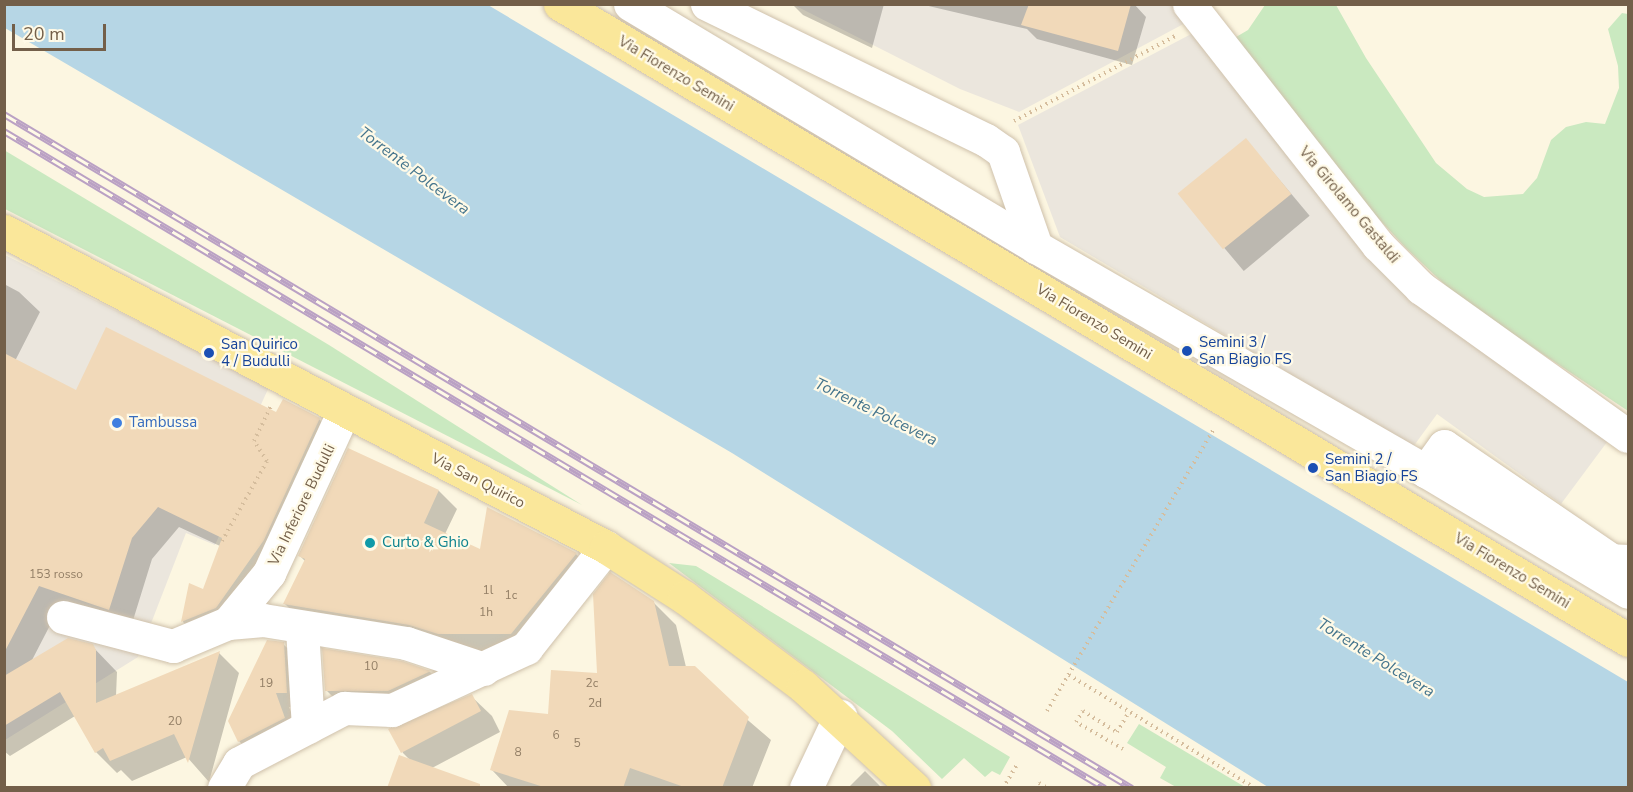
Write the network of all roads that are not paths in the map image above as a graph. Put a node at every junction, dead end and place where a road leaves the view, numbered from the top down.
1 (560, 4) edge
2 (630, 4) edge
3 (707, 4) edge
4 (1196, 13) edge
5 (4, 231) edge
6 (1036, 246) junction
7 (344, 411) junction
8 (1629, 436) edge
9 (1426, 471) junction
10 (606, 547) junction
11 (1629, 561) edge
12 (1629, 592) edge
13 (63, 617) dead end
14 (228, 622) junction
15 (302, 628) junction
16 (1629, 640) edge
17 (484, 669) junction
18 (840, 716) junction
19 (308, 727) junction
20 (224, 788) edge
21 (806, 788) edge
22 (914, 788) edge

1 - 16 main road, Via Fiorenzo Semini
2 - 6 street
3 - 6 street
4 - 8 street, Via Girolamo Gastaldi
5 - 7 main road, Via San Quirico
6 - 9 street
7 - 10 main road, Via San Quirico
7 - 14 street, Via Inferiore Budulli
9 - 11 street
9 - 12 street
10 - 17 street
10 - 18 main road, Via San Quirico
13 - 14 street, Via Inferiore Budulli
14 - 15 street, Via Inferiore Budulli
15 - 17 street, Via Inferiore Budulli
15 - 19 street
17 - 19 street
18 - 21 street
18 - 22 main road, Via San Quirico
19 - 20 street

